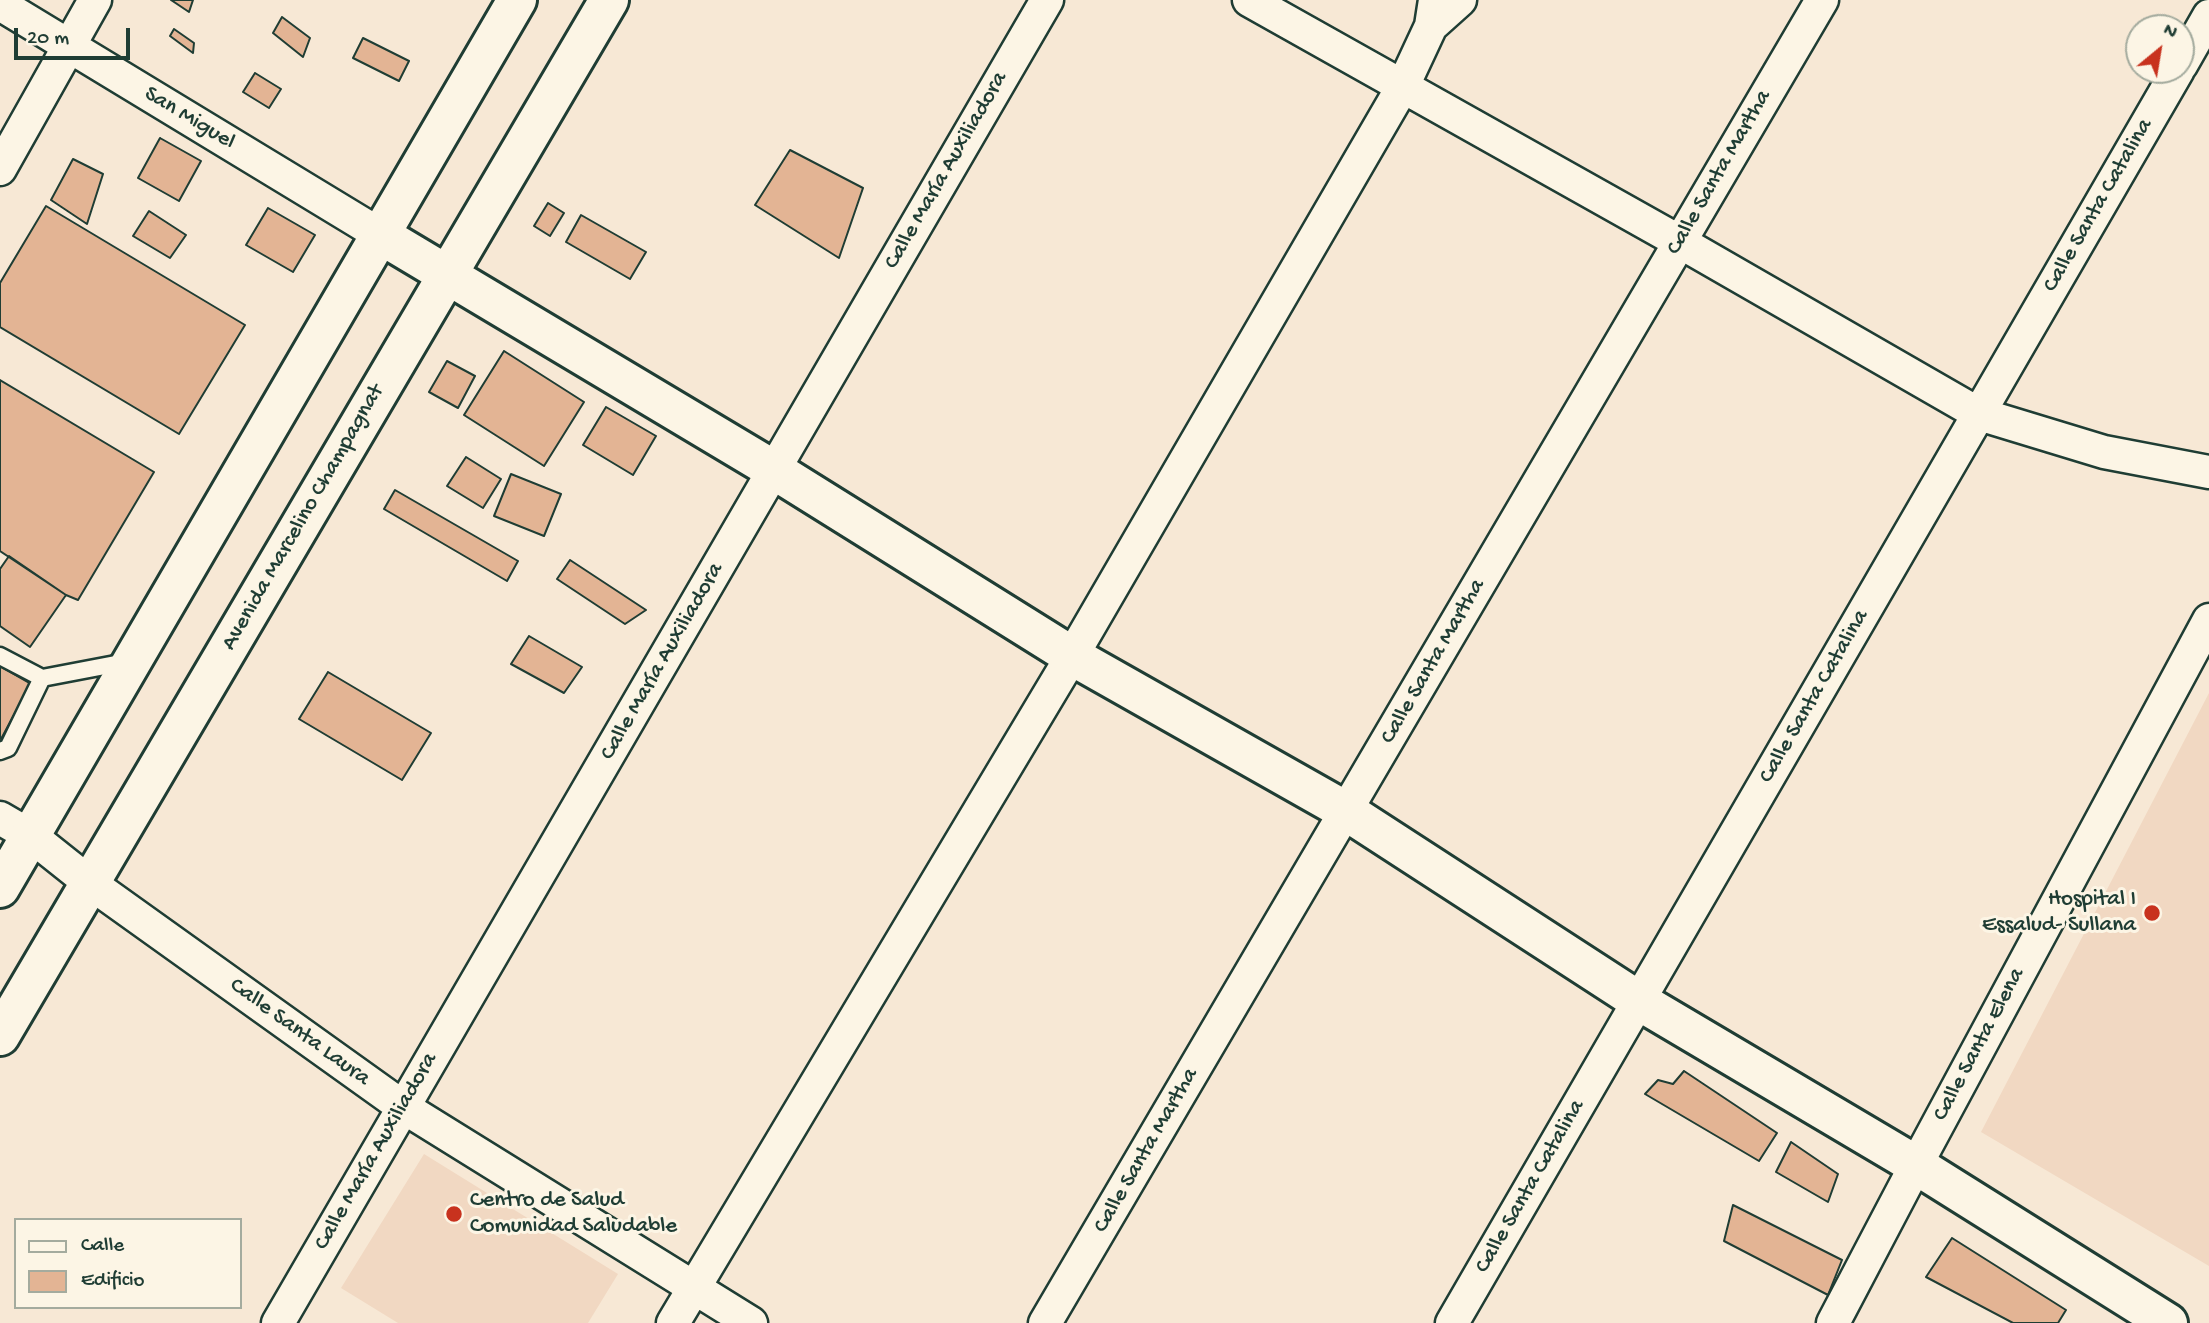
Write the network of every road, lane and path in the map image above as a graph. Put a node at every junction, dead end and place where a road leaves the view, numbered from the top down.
1 (95, 0) edge
2 (517, 0) edge
3 (609, 0) edge
4 (1047, 0) edge
5 (1249, 0) edge
6 (1460, 0) edge
7 (1822, 0) edge
8 (0, 4) edge
9 (1433, 13) edge
10 (2209, 16) edge
11 (2195, 40) edge
12 (67, 46) junction
13 (2170, 84) edge
14 (1403, 86) junction
15 (0, 169) edge
16 (379, 233) junction
17 (1680, 242) junction
18 (447, 275) junction
19 (1979, 414) junction
20 (774, 470) junction
21 (2209, 472) edge
22 (2209, 620) edge
23 (0, 656) edge
24 (1072, 656) junction
25 (132, 661) junction
26 (42, 678) junction
27 (0, 751) edge
28 (1346, 811) junction
29 (15, 827) edge
30 (90, 883) junction
31 (0, 888) edge
32 (1639, 1000) junction
33 (0, 1036) edge
34 (402, 1107) junction
35 (1916, 1165) junction
36 (693, 1287) junction
37 (278, 1323) edge
38 (673, 1323) edge
39 (751, 1323) edge
40 (1045, 1323) edge
41 (1452, 1323) edge
42 (1833, 1323) edge
43 (2168, 1323) edge

1 - 12 street
2 - 16 main road
3 - 18 main road, Avenida Marcelino Champagnat
4 - 20 street, Calle María Auxiliadora
5 - 14 street
6 - 9 street
7 - 17 street, Calle Santa Martha
8 - 12 street, San Miguel
9 - 14 street
10 - 11 street
12 - 15 street
12 - 16 street, San Miguel
13 - 19 street, Calle Santa Catalina
14 - 17 street
14 - 24 street
16 - 18 main road
16 - 25 main road
17 - 19 street
17 - 28 street, Calle Santa Martha
18 - 20 main road
18 - 30 main road, Avenida Marcelino Champagnat
19 - 21 street
19 - 32 street, Calle Santa Catalina
20 - 24 main road
20 - 34 street, Calle María Auxiliadora
22 - 35 street, Calle Santa Elena
23 - 26 lane
24 - 28 main road
24 - 36 street
25 - 26 lane
25 - 29 main road
26 - 27 lane
28 - 32 main road
28 - 40 street, Calle Santa Martha
29 - 30 street, Calle Santa Laura
29 - 31 main road
30 - 33 main road, Avenida Marcelino Champagnat
30 - 34 street, Calle Santa Laura
32 - 35 main road
32 - 41 street, Calle Santa Catalina
34 - 36 street, Calle Santa Laura
34 - 37 street, Calle María Auxiliadora
35 - 42 street, Calle Santa Elena
35 - 43 main road
36 - 38 street
36 - 39 street, Calle Santa Laura

